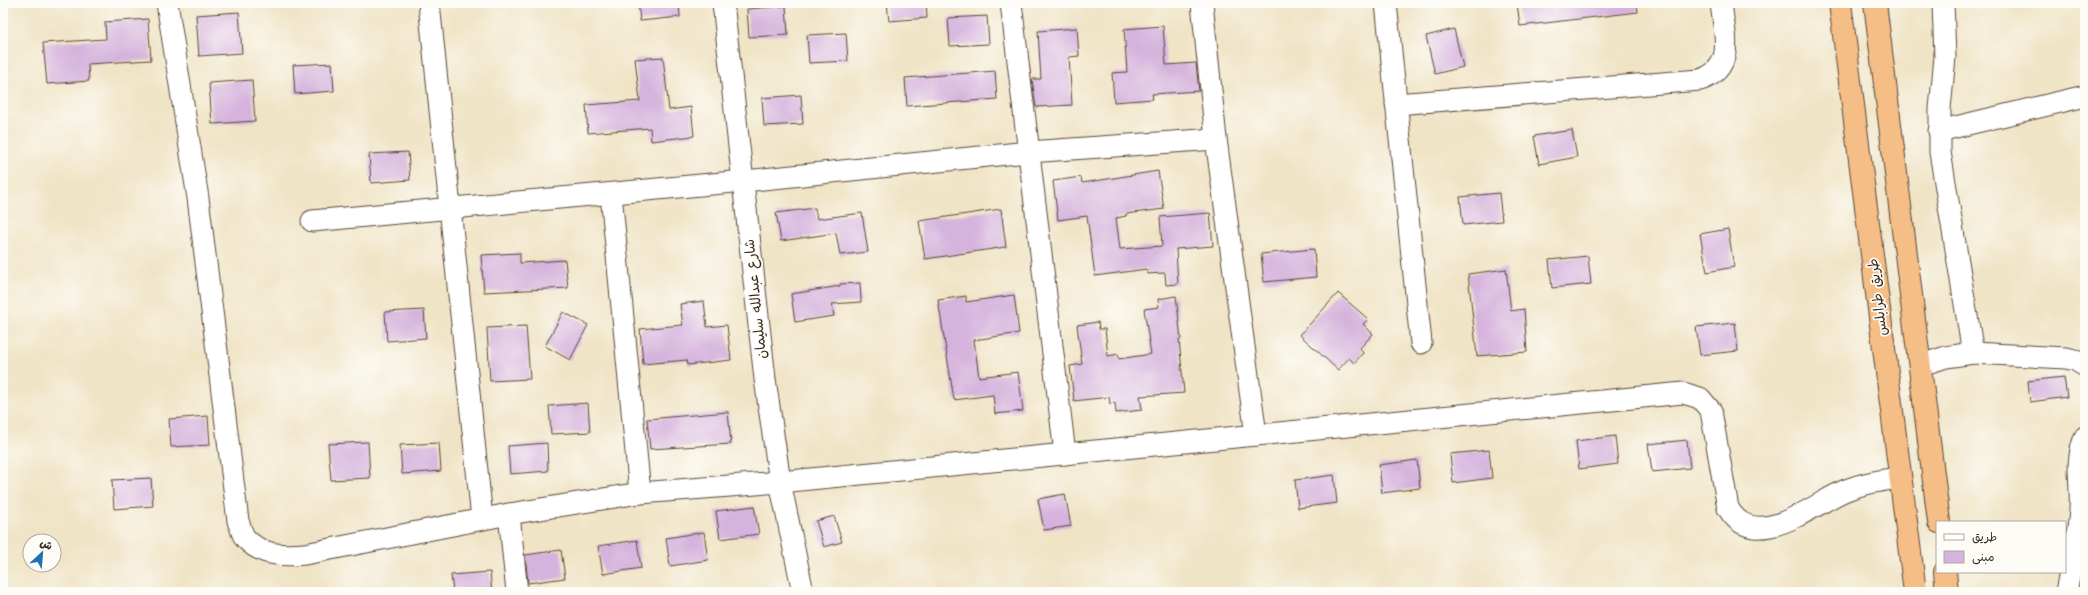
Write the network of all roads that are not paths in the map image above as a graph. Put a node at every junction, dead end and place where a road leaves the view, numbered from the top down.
1 (167, 3) edge
2 (429, 3) edge
3 (723, 3) edge
4 (1011, 3) edge
5 (1202, 3) edge
6 (1386, 3) edge
7 (1721, 3) edge
8 (1840, 3) edge
9 (1875, 3) edge
10 (1943, 3) edge
11 (2085, 96) edge
12 (1396, 104) junction
13 (1939, 131) junction
14 (1216, 139) junction
15 (1028, 152) junction
16 (744, 182) junction
17 (610, 194) junction
18 (450, 208) junction
19 (312, 221) dead end
20 (1421, 343) dead end
21 (1973, 353) junction
22 (1921, 365) junction
23 (2085, 366) edge
24 (1256, 435) junction
25 (2085, 437) edge
26 (1065, 454) junction
27 (1900, 478) junction
28 (780, 482) junction
29 (640, 493) junction
30 (509, 514) junction
31 (482, 519) junction
32 (1939, 521) edge
33 (1945, 573) edge
34 (517, 592) edge
35 (803, 592) edge
36 (1915, 592) edge
37 (1947, 592) edge
38 (2066, 592) edge

1 - 31 street
2 - 18 street
3 - 16 street, شارع عبدالله سليمان
4 - 15 street
5 - 14 street
6 - 12 street
7 - 12 street
8 - 27 highway, طريق طرابلس
9 - 22 highway
10 - 13 street
11 - 13 street
12 - 20 street
13 - 21 street
14 - 15 street
14 - 24 street
15 - 16 street
15 - 26 street
16 - 17 street
16 - 28 street, شارع عبدالله سليمان
17 - 18 street
17 - 29 street
18 - 19 street
18 - 31 street
21 - 22 street
21 - 23 street
22 - 32 highway
24 - 26 street
24 - 27 street
25 - 38 street
26 - 28 street
27 - 36 highway, طريق طرابلس
28 - 29 street
28 - 35 street, شارع عبدالله سليمان
29 - 30 street
30 - 31 street
30 - 34 street
33 - 37 highway

